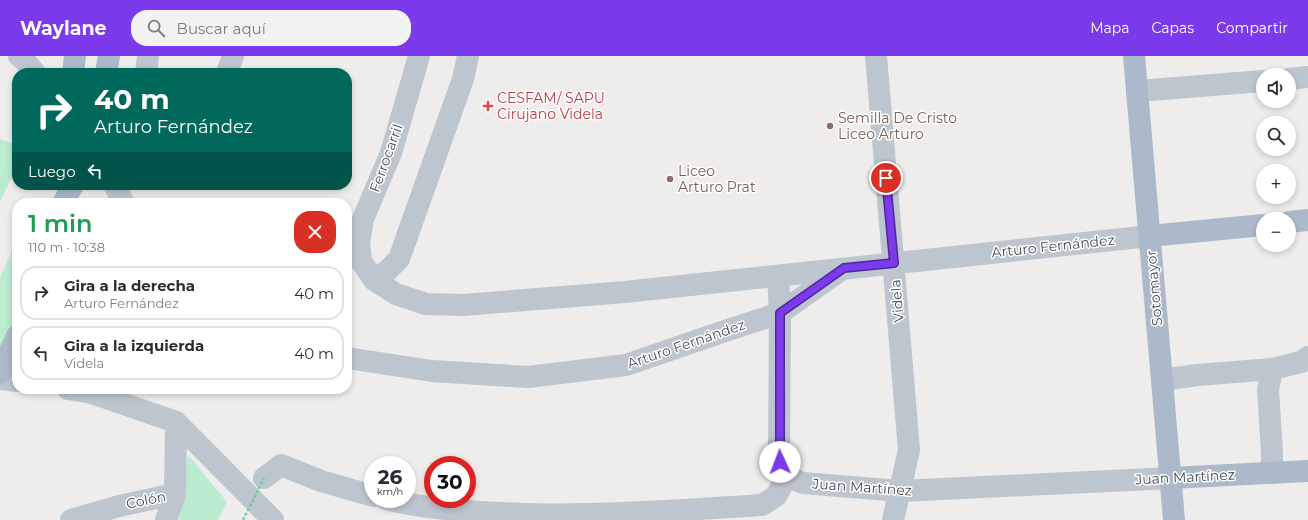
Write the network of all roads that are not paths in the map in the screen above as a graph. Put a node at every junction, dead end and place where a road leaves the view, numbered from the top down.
1 (19, 56) edge
2 (75, 56) edge
3 (109, 56) edge
4 (148, 56) edge
5 (233, 56) edge
6 (419, 56) edge
7 (468, 56) edge
8 (876, 56) edge
9 (1134, 56) edge
10 (31, 68) edge
11 (74, 68) edge
12 (107, 68) edge
13 (147, 68) edge
14 (229, 68) edge
15 (1308, 77) edge
16 (1296, 78) edge
17 (1256, 82) edge
18 (1137, 91) junction
19 (1308, 220) edge
20 (1296, 221) edge
21 (1256, 226) edge
22 (1150, 236) junction
23 (361, 261) joint
24 (894, 263) junction
25 (844, 268) junction
26 (778, 276) junction
27 (374, 280) junction
28 (780, 313) junction
29 (12, 347) edge
30 (1308, 357) edge
31 (352, 359) edge
32 (1272, 369) junction
33 (0, 373) edge
34 (0, 379) edge
35 (12, 380) edge
36 (1162, 380) junction
37 (95, 394) edge
38 (176, 422) junction
39 (1308, 471) edge
40 (1272, 473) junction
41 (788, 475) junction
42 (264, 478) road end
43 (1171, 478) junction
44 (900, 491) junction
45 (364, 493) edge
46 (175, 494) junction
47 (406, 508) edge
48 (417, 513) edge
49 (640, 516) edge
50 (71, 520) edge
51 (166, 520) edge
52 (273, 520) edge
53 (894, 520) edge
54 (1174, 520) edge

1 - 10 street
2 - 11 main road
3 - 12 main road
4 - 13 street
5 - 14 street
6 - 23 street, Ferrocarril
7 - 27 street
8 - 24 street, Videla
9 - 18 main road, Sotomayor
15 - 16 street
17 - 18 street
18 - 22 main road, Sotomayor
19 - 20 main road
21 - 22 main road, Arturo Fernández
22 - 24 street, Arturo Fernández
22 - 36 main road, Sotomayor
23 - 27 street, Arturo Fernández
24 - 25 street, Arturo Fernández
24 - 44 street, Videla
25 - 26 street, Arturo Fernández
25 - 28 street, Arturo Fernández
26 - 27 street, Arturo Fernández
26 - 28 street
28 - 31 street, Arturo Fernández
28 - 41 street
29 - 33 main road
30 - 32 street
32 - 36 street
32 - 40 street
34 - 35 street
36 - 43 main road, Sotomayor
37 - 38 street
38 - 46 street
38 - 52 street
39 - 40 main road, Juan Martínez
40 - 43 main road, Juan Martínez
41 - 44 street, Juan Martínez
41 - 49 street
42 - 45 street
43 - 44 street, Juan Martínez
43 - 54 main road, Sotomayor
44 - 53 street, Videla
46 - 50 street, Colón
46 - 51 street
47 - 48 street
48 - 49 street

